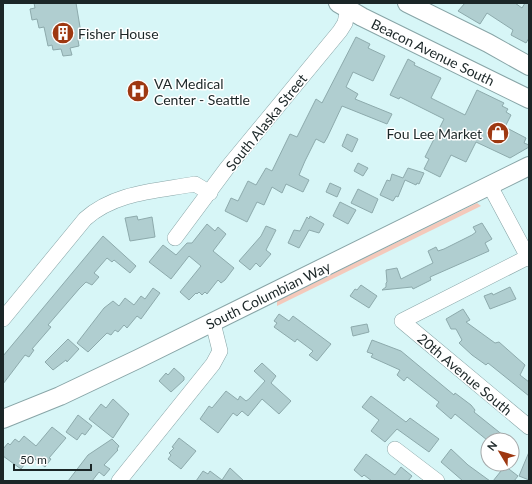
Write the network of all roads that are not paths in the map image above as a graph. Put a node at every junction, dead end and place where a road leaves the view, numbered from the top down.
1 (407, 3) edge
2 (345, 5) edge
3 (529, 65) edge
4 (529, 99) edge
5 (529, 166) edge
6 (490, 186) junction
7 (210, 193) junction
8 (175, 238) dead end
9 (528, 258) edge
10 (3, 319) edge
11 (213, 323) junction
12 (3, 419) edge
13 (529, 427) edge
14 (395, 449) dead end
15 (119, 481) edge
16 (437, 481) edge

1 - 3 main road
2 - 4 main road, Beacon Avenue South
2 - 7 street, South Alaska Street
5 - 6 main road, South Columbian Way
6 - 9 street
6 - 11 main road, South Columbian Way
7 - 8 street, South Alaska Street
7 - 10 street
9 - 13 street, 20th Avenue South
11 - 12 main road, South Columbian Way
11 - 15 street
14 - 16 street

